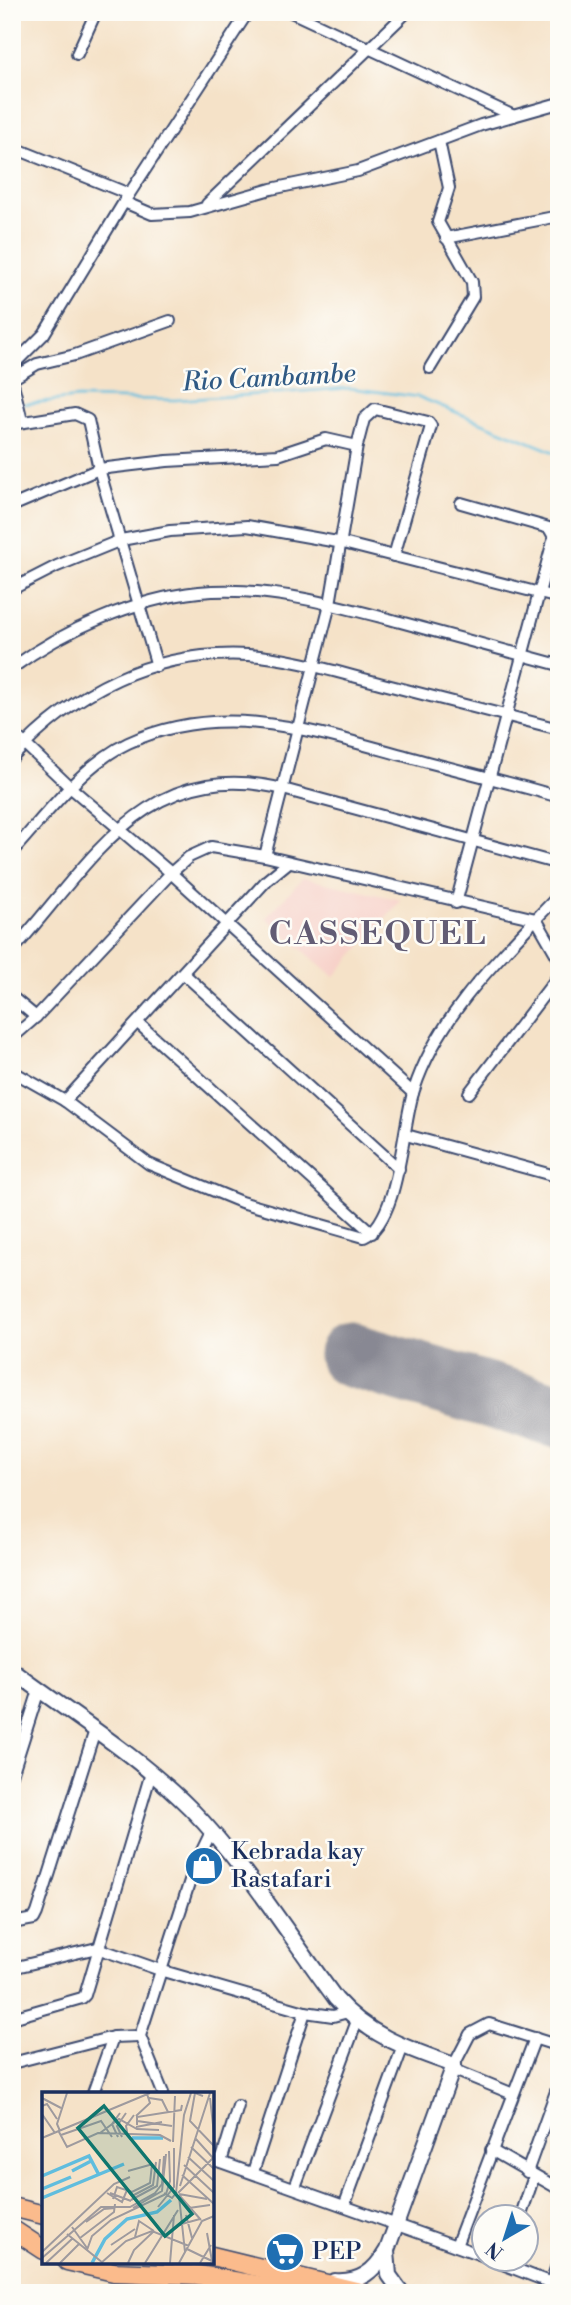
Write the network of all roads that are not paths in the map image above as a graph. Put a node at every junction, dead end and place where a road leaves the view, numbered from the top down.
1 (96, 12) edge
2 (248, 12) edge
3 (291, 12) edge
4 (407, 12) edge
5 (369, 50) junction
6 (78, 54) dead end
7 (559, 103) edge
8 (514, 116) junction
9 (439, 141) junction
10 (12, 147) edge
11 (127, 198) junction
12 (206, 205) junction
13 (559, 216) edge
14 (446, 238) junction
15 (170, 321) dead end
16 (12, 366) edge
17 (430, 368) dead end
18 (13, 383) edge
19 (18, 420) edge
20 (357, 446) junction
21 (99, 469) junction
22 (461, 503) dead end
23 (12, 506) edge
24 (121, 540) junction
25 (343, 542) junction
26 (394, 556) junction
27 (12, 589) edge
28 (539, 593) junction
29 (559, 598) edge
30 (330, 604) junction
31 (140, 605) junction
32 (523, 656) junction
33 (559, 665) edge
34 (157, 666) junction
35 (314, 667) junction
36 (12, 668) edge
37 (507, 716) junction
38 (297, 727) junction
39 (559, 729) edge
40 (12, 732) edge
41 (26, 743) junction
42 (12, 758) edge
43 (491, 779) junction
44 (70, 787) junction
45 (283, 789) junction
46 (559, 797) edge
47 (118, 830) junction
48 (474, 840) junction
49 (12, 852) edge
50 (265, 856) junction
51 (289, 862) junction
52 (559, 864) edge
53 (171, 873) junction
54 (559, 895) edge
55 (456, 903) junction
56 (536, 919) junction
57 (228, 927) junction
58 (12, 951) edge
59 (559, 959) edge
60 (183, 973) junction
61 (559, 975) edge
62 (12, 997) edge
63 (36, 1017) junction
64 (138, 1023) junction
65 (12, 1038) edge
66 (12, 1070) edge
67 (413, 1093) junction
68 (469, 1093) dead end
69 (65, 1101) junction
70 (406, 1135) junction
71 (398, 1169) junction
72 (559, 1177) edge
73 (372, 1233) junction
74 (12, 1670) edge
75 (39, 1690) junction
76 (95, 1730) junction
77 (151, 1773) junction
78 (12, 1775) edge
79 (211, 1832) junction
80 (12, 1923) edge
81 (97, 1948) junction
82 (12, 1968) edge
83 (163, 1970) junction
84 (305, 2012) junction
85 (352, 2016) junction
86 (12, 2018) edge
87 (140, 2036) junction
88 (113, 2037) junction
89 (535, 2038) junction
90 (402, 2046) junction
91 (559, 2046) edge
92 (12, 2063) edge
93 (453, 2067) junction
94 (559, 2083) edge
95 (93, 2092) edge
96 (163, 2092) edge
97 (513, 2094) junction
98 (238, 2106) dead end
99 (491, 2150) junction
100 (216, 2160) edge
101 (253, 2172) junction
102 (530, 2174) junction
103 (295, 2187) junction
104 (559, 2189) edge
105 (345, 2204) junction
106 (523, 2204) edge
107 (12, 2207) edge
108 (42, 2214) edge
109 (397, 2224) junction
110 (12, 2229) edge
111 (456, 2246) junction
112 (42, 2249) edge
113 (387, 2250) junction
114 (470, 2251) edge
115 (214, 2257) edge
116 (559, 2259) edge
117 (76, 2263) edge
118 (102, 2263) edge
119 (137, 2273) junction
120 (531, 2274) edge
121 (555, 2284) edge
122 (306, 2285) edge
123 (364, 2293) edge
124 (402, 2293) edge

1 - 6 street
2 - 11 street
3 - 5 street
4 - 5 street
5 - 8 street
5 - 12 street
7 - 8 street
8 - 9 street
9 - 12 street
9 - 14 street
10 - 11 street
11 - 12 street
11 - 16 street
13 - 14 street
14 - 17 street
15 - 18 street
18 - 19 street
19 - 21 street
20 - 21 street
20 - 25 street
20 - 26 street
21 - 23 street
21 - 24 street
22 - 28 street
24 - 25 street
24 - 27 street
24 - 31 street
25 - 26 street
25 - 30 street
26 - 28 street
28 - 29 street
28 - 32 street
30 - 31 street
30 - 32 street
30 - 35 street
31 - 34 street
31 - 36 street
32 - 33 street
32 - 37 street
34 - 35 street
34 - 41 street
35 - 37 street
35 - 38 street
37 - 39 street
37 - 43 street
38 - 43 street
38 - 44 street
38 - 45 street
40 - 41 street
41 - 42 street
41 - 44 street
43 - 46 street
43 - 48 street
44 - 47 street
44 - 49 street
45 - 47 street
45 - 48 street
45 - 50 street
47 - 53 street
47 - 58 street
48 - 52 street
48 - 55 street
50 - 51 street
50 - 53 street
51 - 55 street
51 - 57 street
53 - 57 street
53 - 63 street
54 - 56 street
55 - 56 street
56 - 59 street
56 - 67 street
57 - 60 street
57 - 67 street
60 - 64 street
60 - 71 street
61 - 68 street
62 - 63 street
63 - 65 street
64 - 69 street
64 - 73 street
66 - 69 street
67 - 70 street
69 - 73 street
70 - 71 street
70 - 72 street
71 - 73 street
74 - 75 street
75 - 76 street
75 - 78 street
76 - 77 street
76 - 80 street
77 - 79 street
77 - 81 street
79 - 83 street
79 - 85 street
81 - 82 street
81 - 83 street
81 - 86 street
83 - 84 street
83 - 87 street
84 - 85 street
84 - 101 street
85 - 90 street
85 - 103 street
87 - 88 street
87 - 96 street
88 - 92 street
88 - 95 street
89 - 91 street
89 - 93 street
89 - 97 street
90 - 93 street
90 - 105 street
93 - 97 street
93 - 109 street
94 - 102 street
97 - 99 street
98 - 100 street
99 - 102 street
99 - 111 street
100 - 101 street
101 - 103 street
102 - 104 street
102 - 106 street
103 - 105 street
105 - 109 street
107 - 108 main road
109 - 111 street
109 - 113 street
110 - 112 main road
111 - 114 street
113 - 122 street
113 - 124 street
115 - 122 main road
116 - 121 street
117 - 119 main road
118 - 119 main road
119 - 122 main road
120 - 121 street
122 - 123 main road

